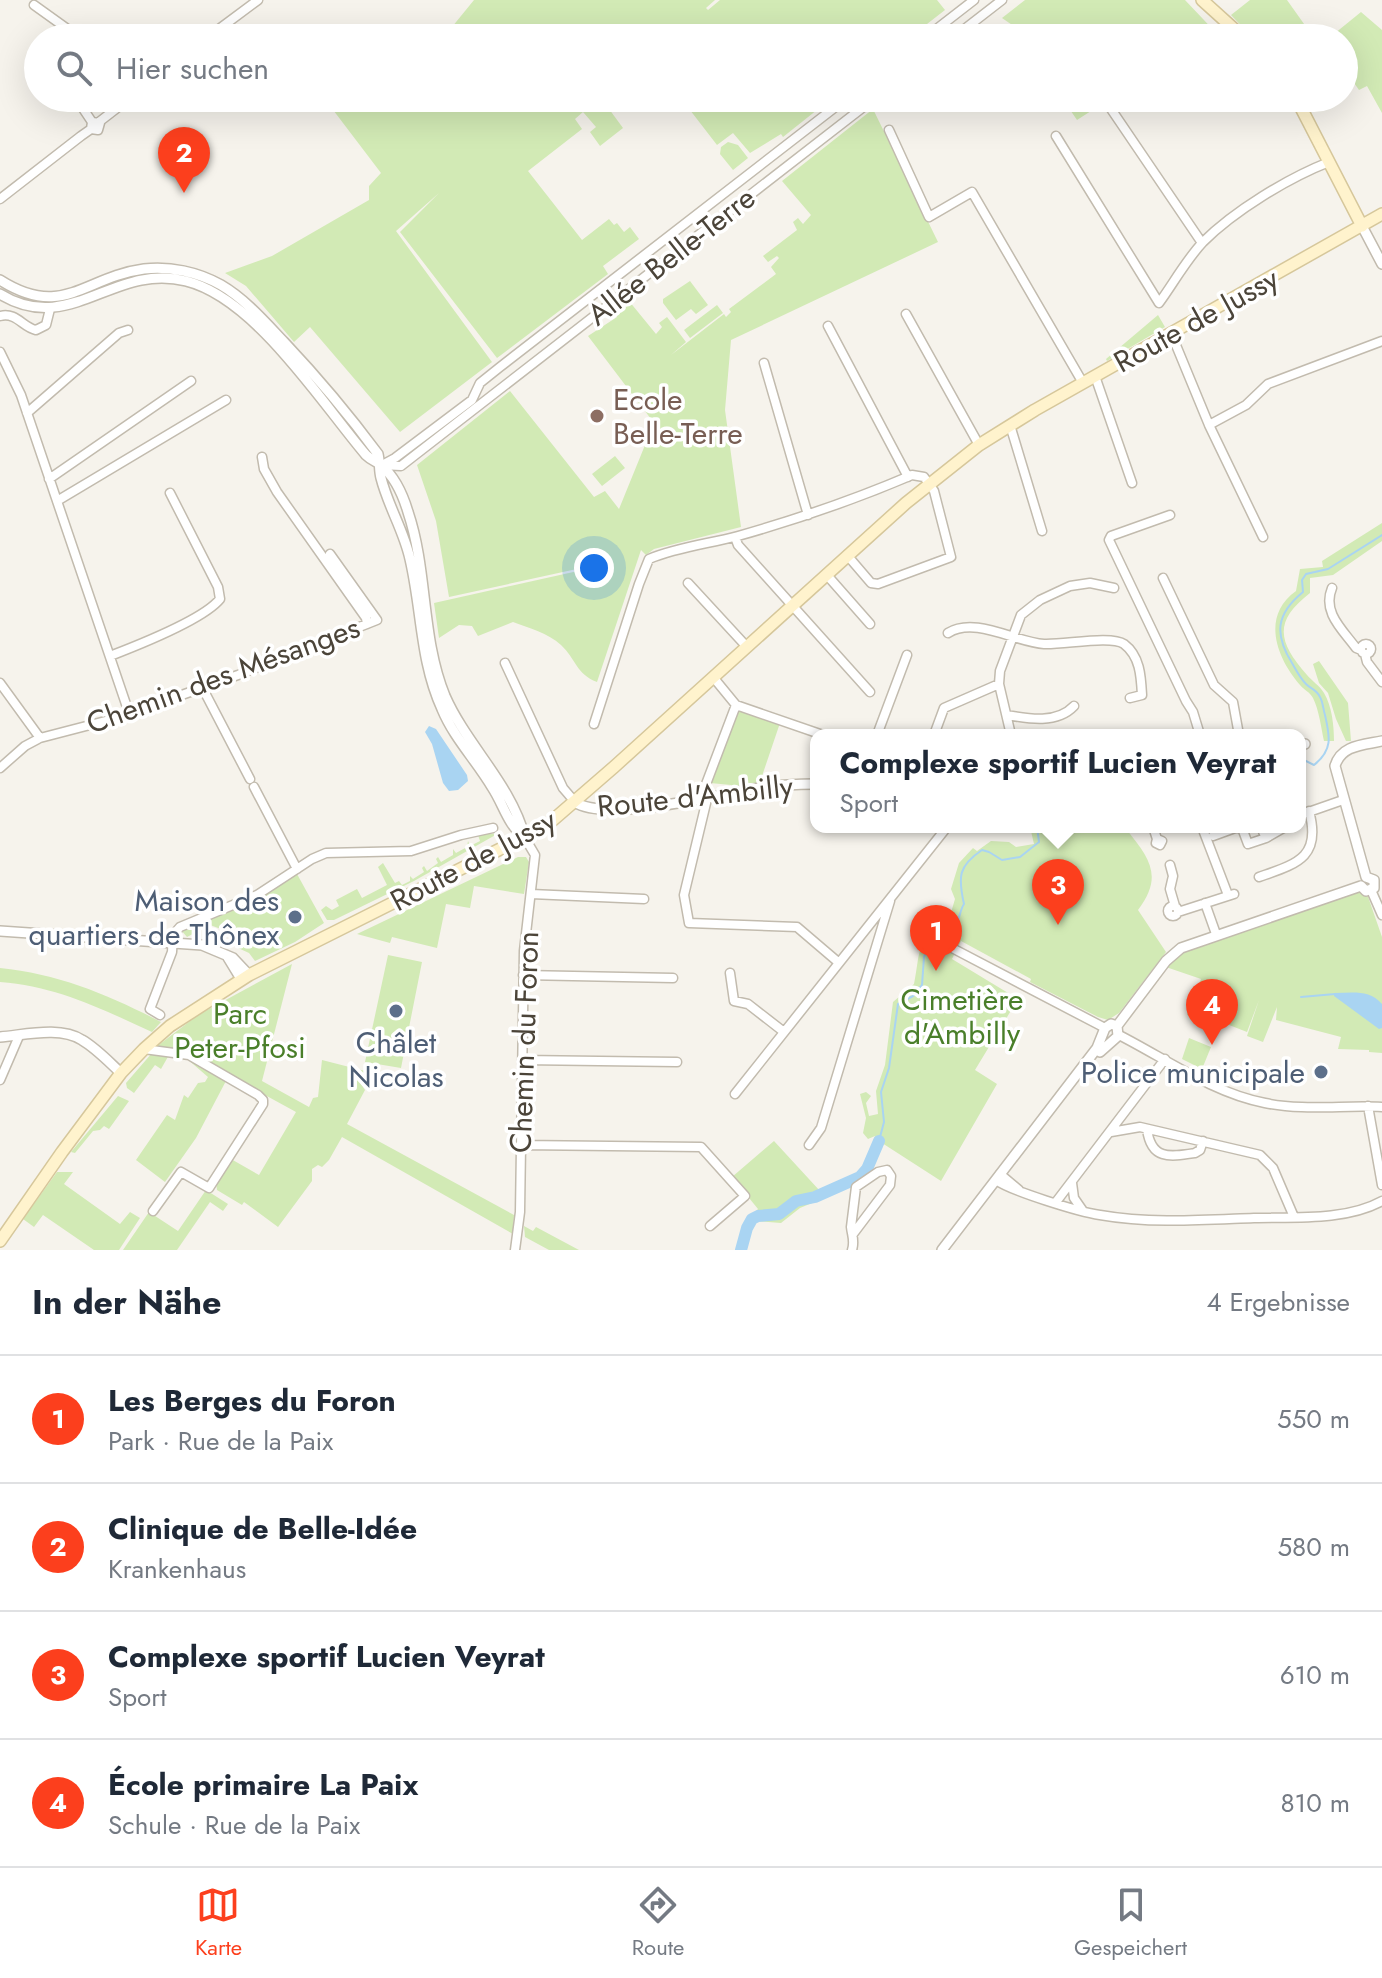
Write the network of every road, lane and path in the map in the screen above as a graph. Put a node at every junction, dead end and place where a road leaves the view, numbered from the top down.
1 (258, 0) edge
2 (974, 0) edge
3 (1002, 0) edge
4 (1202, 0) edge
5 (34, 5) dead end
6 (60, 24) edge
7 (226, 24) edge
8 (943, 24) edge
9 (971, 24) edge
10 (1229, 24) edge
11 (86, 112) edge
12 (111, 112) edge
13 (829, 112) edge
14 (857, 112) edge
15 (1113, 112) edge
16 (1303, 112) edge
17 (94, 124) junction
18 (889, 130) dead end
19 (1056, 136) dead end
20 (1329, 162) junction
21 (0, 199) edge
22 (1382, 214) edge
23 (1362, 226) junction
24 (1202, 243) junction
25 (1382, 264) edge
26 (0, 280) edge
27 (0, 294) edge
28 (50, 298) junction
29 (50, 309) junction
30 (906, 314) dead end
31 (0, 316) edge
32 (828, 326) dead end
33 (128, 330) dead end
34 (1171, 333) junction
35 (1382, 341) edge
36 (0, 352) edge
37 (764, 363) dead end
38 (1095, 376) junction
39 (191, 381) dead end
40 (1083, 383) junction
41 (226, 400) dead end
42 (27, 413) junction
43 (1010, 425) junction
44 (1209, 425) junction
45 (979, 445) junction
46 (262, 457) dead end
47 (381, 465) junction
48 (908, 477) junction
49 (49, 479) junction
50 (930, 483) junction
51 (1132, 483) dead end
52 (170, 493) dead end
53 (57, 501) junction
54 (808, 515) junction
55 (1170, 515) dead end
56 (1042, 531) dead end
57 (735, 537) junction
58 (1263, 537) dead end
59 (330, 554) dead end
60 (847, 555) junction
61 (826, 574) junction
62 (1163, 578) dead end
63 (688, 583) dead end
64 (1114, 588) dead end
65 (1332, 588) dead end
66 (792, 605) junction
67 (367, 624) junction
68 (870, 624) dead end
69 (948, 633) dead end
70 (1011, 637) junction
71 (747, 647) junction
72 (907, 655) dead end
73 (110, 656) junction
74 (505, 663) dead end
75 (713, 677) junction
76 (1382, 682) edge
77 (0, 683) edge
78 (999, 684) junction
79 (202, 687) junction
80 (870, 692) dead end
81 (1130, 698) dead end
82 (736, 705) junction
83 (1074, 706) dead end
84 (129, 713) junction
85 (1007, 715) junction
86 (594, 724) dead end
87 (879, 729) edge
88 (936, 729) edge
89 (1010, 729) edge
90 (1198, 729) edge
91 (1238, 729) edge
92 (810, 731) edge
93 (40, 738) junction
94 (1382, 741) edge
95 (0, 768) edge
96 (810, 784) edge
97 (704, 800) junction
98 (1343, 800) junction
99 (575, 802) junction
100 (1306, 812) edge
101 (1306, 817) edge
102 (493, 828) dead end
103 (942, 833) edge
104 (1155, 833) edge
105 (1206, 833) edge
106 (1222, 833) edge
107 (1240, 833) edge
108 (1263, 833) edge
109 (1275, 833) edge
110 (1213, 836) dead end
111 (525, 838) junction
112 (1266, 838) junction
113 (1157, 839) dead end
114 (1170, 865) dead end
115 (297, 869) junction
116 (1259, 877) dead end
117 (1363, 881) junction
118 (1371, 890) joint
119 (531, 894) junction
120 (891, 896) junction
121 (644, 899) dead end
122 (1205, 903) junction
123 (1382, 915) edge
124 (0, 931) edge
125 (1216, 934) junction
126 (173, 942) junction
127 (954, 949) dead end
128 (838, 962) junction
129 (730, 973) dead end
130 (523, 975) junction
131 (245, 977) junction
132 (673, 978) dead end
133 (160, 1015) dead end
134 (784, 1032) junction
135 (1111, 1032) junction
136 (19, 1036) junction
137 (0, 1037) edge
138 (144, 1049) junction
139 (1165, 1059) junction
140 (522, 1060) junction
141 (677, 1062) dead end
142 (121, 1073) junction
143 (0, 1080) edge
144 (735, 1094) dead end
145 (1368, 1106) junction
146 (1382, 1107) edge
147 (1147, 1129) junction
148 (1111, 1132) junction
149 (1203, 1141) junction
150 (520, 1145) junction
151 (809, 1145) dead end
152 (1000, 1178) junction
153 (1072, 1183) junction
154 (1382, 1185) edge
155 (1382, 1201) edge
156 (1056, 1202) junction
157 (153, 1211) dead end
158 (1083, 1211) junction
159 (1294, 1217) junction
160 (710, 1226) dead end
161 (4, 1228) edge
162 (853, 1234) junction
163 (0, 1241) edge
164 (515, 1250) edge
165 (852, 1250) edge
166 (945, 1250) edge

1 - 7 street
2 - 8 street
3 - 9 street
4 - 10 main road
5 - 6 street
11 - 17 street
12 - 17 street
13 - 47 street, Allée Belle-Terre
14 - 47 street, Allée Belle-Terre
15 - 24 street
16 - 20 main road
17 - 21 street
18 - 40 street
19 - 24 street
20 - 23 main road
20 - 24 street
22 - 23 main road, Route de Jussy
23 - 25 street
23 - 34 main road, Route de Jussy
26 - 28 street
27 - 29 street
28 - 29 street
28 - 47 street
29 - 31 street
29 - 47 street
30 - 45 street
32 - 48 street
33 - 42 street
34 - 38 main road, Route de Jussy
34 - 44 street
35 - 44 street
36 - 42 street
37 - 54 street
38 - 40 main road, Route de Jussy
38 - 51 street
39 - 49 street
40 - 43 main road, Route de Jussy
41 - 53 street
42 - 49 street
43 - 45 main road, Route de Jussy
43 - 56 street
44 - 58 street
45 - 50 main road, Route de Jussy
46 - 67 street
47 - 111 street
48 - 50 street
48 - 54 street
49 - 53 street
50 - 60 main road, Route de Jussy
50 - 60 street
52 - 73 street
53 - 73 street
54 - 57 street
55 - 90 street
57 - 66 street
57 - 86 street
59 - 67 street, Chemin des Mésanges
60 - 61 main road, Route de Jussy
61 - 66 main road, Route de Jussy
61 - 68 street
62 - 91 street
63 - 71 street
64 - 70 street
65 - 76 street
66 - 71 main road, Route de Jussy
66 - 80 street
67 - 79 street, Chemin des Mésanges
69 - 70 street
70 - 78 street
70 - 81 street
71 - 75 main road, Route de Jussy
72 - 87 street
73 - 84 street
74 - 99 street
75 - 82 street
75 - 99 main road, Route de Jussy
77 - 93 street
78 - 85 street
78 - 88 street
79 - 84 street, Chemin des Mésanges
79 - 115 street
82 - 92 street
82 - 97 street
83 - 85 street
84 - 93 street, Chemin des Mésanges
85 - 89 street
93 - 95 street, Chemin des Mésanges
94 - 98 street
96 - 97 street, Route d'Ambilly
97 - 99 street, Route d'Ambilly
97 - 128 street
98 - 100 street
98 - 117 street
99 - 111 main road, Route de Jussy
101 - 116 street
102 - 115 street
103 - 120 street
104 - 113 street
105 - 122 street
106 - 110 street
107 - 112 street
108 - 112 street
109 - 112 street
111 - 119 street, Chemin du Foron
111 - 131 main road, Route de Jussy
114 - 122 street
115 - 126 street
117 - 118 street
117 - 125 street
118 - 123 street
119 - 121 street
119 - 130 street, Chemin du Foron
120 - 128 street
120 - 151 street
122 - 125 street
124 - 126 street
125 - 135 street
126 - 131 street
126 - 133 street
127 - 135 street
128 - 134 street
129 - 134 street
130 - 132 street
130 - 140 street, Chemin du Foron
131 - 138 main road, Route de Jussy
134 - 144 street
135 - 139 street
135 - 152 street
136 - 137 street
136 - 142 street
136 - 143 street
138 - 142 main road, Route de Jussy
138 - 157 street
139 - 145 street
139 - 148 street
140 - 141 street
140 - 150 street, Chemin du Foron
142 - 161 main road, Route de Jussy
145 - 146 street
145 - 154 street
147 - 148 street
147 - 149 street
147 - 149 street
148 - 153 street
149 - 159 street
150 - 160 street
150 - 164 street, Chemin du Foron
152 - 156 street
152 - 166 street
153 - 156 street
153 - 158 street
155 - 159 street
156 - 158 street
158 - 159 street
161 - 163 main road, Route de Jussy
162 - 162 street
162 - 165 street

